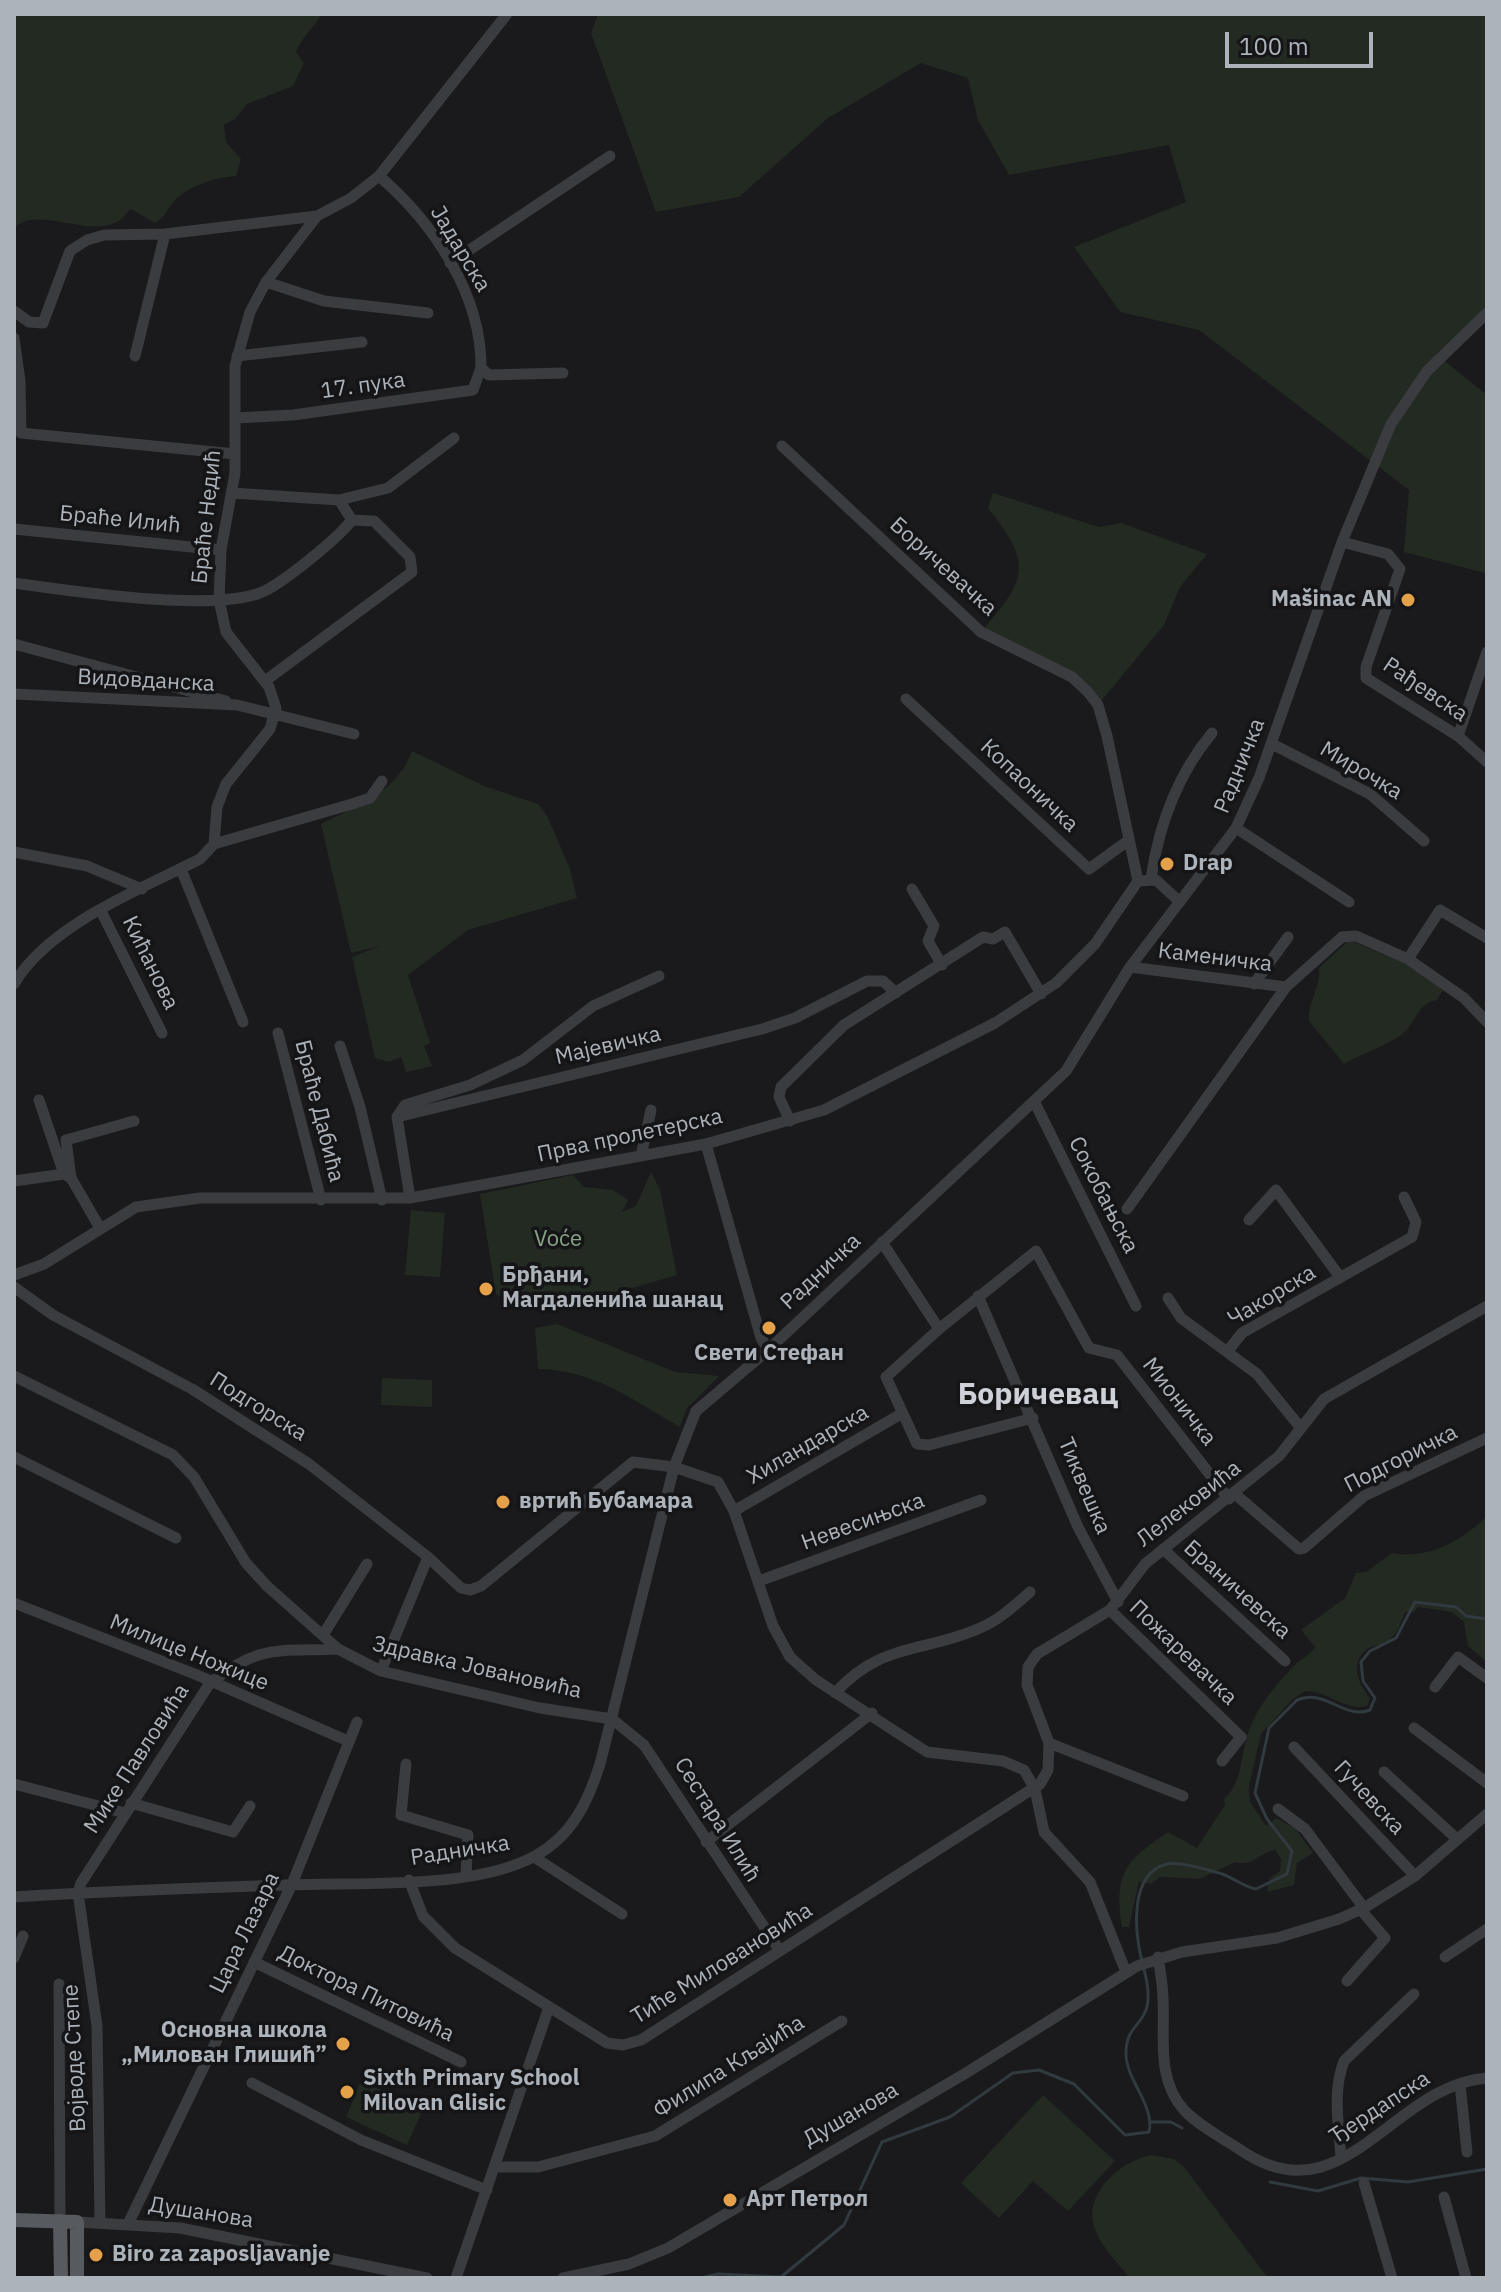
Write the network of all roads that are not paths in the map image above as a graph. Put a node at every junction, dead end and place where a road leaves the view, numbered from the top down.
1 (507, 14) edge
2 (610, 156) dead end
3 (379, 176) junction
4 (317, 216) junction
5 (165, 234) junction
6 (450, 263) junction
7 (266, 282) junction
8 (14, 311) edge
9 (428, 313) dead end
10 (1487, 313) edge
11 (14, 338) edge
12 (362, 342) dead end
13 (135, 356) dead end
14 (237, 356) junction
15 (481, 368) junction
16 (563, 373) dead end
17 (235, 418) junction
18 (454, 438) dead end
19 (782, 446) dead end
20 (235, 454) junction
21 (232, 493) junction
22 (339, 500) junction
23 (352, 520) junction
24 (14, 529) edge
25 (1342, 542) junction
26 (221, 550) junction
27 (14, 583) edge
28 (219, 600) junction
29 (14, 644) edge
30 (1487, 652) edge
31 (265, 681) junction
32 (14, 694) edge
33 (906, 699) dead end
34 (237, 705) junction
35 (275, 713) junction
36 (1212, 733) dead end
37 (354, 734) dead end
38 (1458, 736) junction
39 (1272, 744) junction
40 (1487, 762) edge
41 (382, 781) dead end
42 (1236, 828) junction
43 (1129, 840) junction
44 (1424, 841) dead end
45 (214, 844) junction
46 (14, 852) edge
47 (181, 869) junction
48 (1151, 878) junction
49 (1138, 881) junction
50 (142, 889) junction
51 (912, 889) dead end
52 (1180, 902) junction
53 (1349, 902) dead end
54 (101, 911) junction
55 (1288, 937) dead end
56 (1487, 938) edge
57 (1408, 959) junction
58 (942, 965) junction
59 (1130, 967) junction
60 (659, 976) dead end
61 (15, 978) edge
62 (1254, 984) junction
63 (1286, 987) junction
64 (896, 993) junction
65 (1041, 994) junction
66 (243, 1022) dead end
67 (1487, 1022) edge
68 (162, 1033) dead end
69 (278, 1033) dead end
70 (340, 1046) dead end
71 (492, 1075) junction
72 (515, 1089) junction
73 (39, 1100) dead end
74 (1035, 1103) junction
75 (651, 1110) dead end
76 (397, 1117) junction
77 (134, 1121) dead end
78 (790, 1121) junction
79 (706, 1144) junction
80 (641, 1156) junction
81 (68, 1176) junction
82 (14, 1181) edge
83 (1404, 1197) dead end
84 (410, 1198) junction
85 (321, 1200) junction
86 (382, 1200) junction
87 (1127, 1209) dead end
88 (1249, 1220) dead end
89 (100, 1228) junction
90 (882, 1242) junction
91 (14, 1275) edge
92 (1340, 1277) junction
93 (14, 1287) edge
94 (978, 1296) junction
95 (1168, 1298) dead end
96 (1136, 1306) dead end
97 (1487, 1306) edge
98 (939, 1329) junction
99 (768, 1350) junction
100 (1227, 1352) junction
101 (14, 1376) edge
102 (901, 1414) junction
103 (1033, 1418) junction
104 (1300, 1427) junction
105 (1487, 1438) edge
106 (14, 1457) edge
107 (674, 1467) junction
108 (1232, 1496) junction
109 (981, 1500) dead end
110 (734, 1511) junction
111 (176, 1538) dead end
112 (1163, 1549) junction
113 (1299, 1549) joint
114 (428, 1557) junction
115 (367, 1564) dead end
116 (759, 1581) junction
117 (1030, 1592) dead end
118 (14, 1603) edge
119 (1114, 1606) junction
120 (323, 1635) junction
121 (338, 1649) junction
122 (1285, 1661) dead end
123 (381, 1671) junction
124 (1487, 1678) edge
125 (210, 1683) junction
126 (1435, 1687) dead end
127 (835, 1693) junction
128 (872, 1713) junction
129 (612, 1719) junction
130 (357, 1722) dead end
131 (1414, 1728) dead end
132 (348, 1741) junction
133 (1049, 1743) junction
134 (1294, 1747) dead end
135 (1222, 1761) dead end
136 (406, 1764) dead end
137 (1384, 1772) dead end
138 (1487, 1783) edge
139 (14, 1784) edge
140 (1035, 1789) junction
141 (1183, 1796) dead end
142 (250, 1806) dead end
143 (128, 1808) junction
144 (1278, 1809) dead end
145 (1487, 1814) edge
146 (1457, 1839) junction
147 (706, 1842) junction
148 (534, 1857) junction
149 (466, 1875) junction
150 (1415, 1876) junction
151 (409, 1880) junction
152 (292, 1884) junction
153 (78, 1893) junction
154 (14, 1897) edge
155 (1362, 1909) junction
156 (622, 1914) dead end
157 (1487, 1929) edge
158 (23, 1936) dead end
159 (780, 1951) junction
160 (1445, 1957) dead end
161 (14, 1958) edge
162 (1148, 1961) junction
163 (254, 1962) junction
164 (1126, 1972) junction
165 (1347, 1981) dead end
166 (59, 1984) dead end
167 (1414, 1994) dead end
168 (549, 2007) junction
169 (842, 2021) dead end
170 (461, 2062) dead end
171 (1487, 2078) edge
172 (252, 2083) dead end
173 (1460, 2084) junction
174 (1467, 2152) dead end
175 (1341, 2158) junction
176 (495, 2167) junction
177 (1364, 2183) dead end
178 (487, 2190) junction
179 (1444, 2197) dead end
180 (14, 2220) edge
181 (60, 2221) junction
182 (77, 2222) junction
183 (100, 2222) junction
184 (128, 2224) junction
185 (61, 2278) edge
186 (77, 2278) edge
187 (427, 2278) edge
188 (456, 2278) edge
189 (563, 2278) edge
190 (1392, 2278) edge
191 (1466, 2278) edge

1 - 3 street, Браће Недић
2 - 6 street
3 - 4 street, Браће Недић
3 - 6 street, Јадарска
4 - 5 street
4 - 7 street, Браће Недић
5 - 8 street
5 - 13 street
6 - 15 street, Јадарска
7 - 9 street
7 - 14 street, Браће Недић
10 - 25 street, Радничка
11 - 20 street
12 - 14 street
14 - 17 street, Браће Недић
15 - 16 street
15 - 17 street, 17. пука
17 - 20 street, Браће Недић
18 - 22 street
19 - 43 street, Боричевачка
20 - 21 street, Браће Недић
21 - 22 street
21 - 26 street, Браће Недић
22 - 23 street
23 - 28 street
23 - 31 street
24 - 26 street, Браће Илић
25 - 38 street, Рађевска
25 - 39 street, Радничка
26 - 28 street, Браће Недић
27 - 28 street
28 - 31 street, Браће Недић
29 - 34 street
30 - 38 street
31 - 35 street, Браће Недић
32 - 34 street, Видовданска
33 - 43 street, Копаоничка
34 - 35 street, Видовданска
35 - 37 street, Видовданска
35 - 45 street
36 - 48 street
38 - 40 street, Рађевска
39 - 42 street, Радничка
39 - 44 street, Мирочка
41 - 45 street
42 - 52 street, Радничка
42 - 53 street
43 - 49 street, Боричевачка
45 - 47 street
46 - 50 street
47 - 50 street
47 - 66 street
48 - 49 street
48 - 52 street
49 - 65 street, Прва пролетерска
50 - 54 street
51 - 58 street
52 - 59 street, Радничка
54 - 61 street
54 - 68 street, Кићанова
55 - 62 street
56 - 57 street
57 - 63 street, Каменичка
57 - 67 street, Каменичка
58 - 64 street
58 - 65 street
59 - 62 street, Каменичка
59 - 74 street, Радничка
60 - 71 street
62 - 63 street, Каменичка
63 - 87 street
64 - 72 street, Мајевичка
64 - 78 street
65 - 78 street, Прва пролетерска
69 - 85 street, Браће Дабића
70 - 86 street
71 - 72 street
71 - 76 street
72 - 76 street, Мајевичка
73 - 81 street
74 - 90 street, Радничка
74 - 96 street, Сокобањска
75 - 80 street
76 - 84 street
77 - 81 street
78 - 79 street, Прва пролетерска
79 - 80 street, Прва пролетерска
79 - 99 street
80 - 84 street, Прва пролетерска
81 - 82 street
81 - 89 street
83 - 92 street, Чакорска
84 - 86 street, Прва пролетерска
85 - 86 street, Прва пролетерска
85 - 89 street, Прва пролетерска
88 - 92 street, Чакорска
89 - 91 street, Прва пролетерска
90 - 98 street
90 - 99 street, Радничка
92 - 100 street, Чакорска
93 - 114 street, Подгорска
94 - 98 street, Мионичка
94 - 103 street, Тиквешка
94 - 108 street, Мионичка
95 - 100 street, Чакорска
97 - 104 street, Лелековића
98 - 102 street, Мионичка
99 - 107 street, Радничка
100 - 104 street, Чакорска
101 - 120 street, Здравка Јовановића
102 - 103 street
102 - 110 street, Хиландарска
103 - 119 street, Тиквешка
104 - 108 street, Лелековића
105 - 113 street, Подгоричка
106 - 111 street
107 - 110 street
107 - 114 street, Подгорска
107 - 129 street, Радничка
108 - 112 street, Лелековића
108 - 113 street, Мионичка
109 - 116 street, Невесињска
110 - 116 street
112 - 119 street, Лелековића
112 - 122 street, Браничевска
114 - 123 street
115 - 120 street
116 - 127 street
117 - 127 street
118 - 125 street, Милице Ножице
119 - 133 street, Лелековића
119 - 135 street, Пожаревачка
120 - 121 street, Здравка Јовановића
121 - 123 street, Здравка Јовановића
121 - 125 street, Мике Павловића
123 - 129 street, Здравка Јовановића
124 - 126 street
125 - 132 street, Милице Ножице
125 - 143 street, Мике Павловића
127 - 128 street
128 - 140 street
128 - 147 street
129 - 147 street, Сестара Илић
129 - 148 street, Радничка
130 - 132 street, Цара Лазара
131 - 138 street
132 - 152 street, Цара Лазара
133 - 140 street
133 - 141 street
134 - 150 street, Гучевска
136 - 149 street
137 - 146 street
139 - 143 street
140 - 159 street, Тиће Миловановића
140 - 164 street
142 - 143 street
143 - 153 street, Мике Павловића
144 - 155 street
145 - 146 street, Душанова
146 - 150 street, Душанова
147 - 159 street, Сестара Илић
148 - 149 street, Радничка
148 - 156 street
149 - 151 street, Радничка
150 - 155 street, Душанова
151 - 152 street, Радничка
151 - 168 street, Тиће Миловановића
152 - 153 street, Радничка
152 - 163 street, Цара Лазара
153 - 154 street, Радничка
153 - 183 street, Војводе Степе
155 - 162 street, Душанова
155 - 165 street
157 - 160 street
158 - 161 street
159 - 168 street, Тиће Миловановића
162 - 164 street, Душанова
162 - 175 street, Ђердапска
163 - 170 street, Доктора Питовића
163 - 184 street, Цара Лазара
164 - 189 street, Душанова
166 - 181 street, Војводе Степе
167 - 175 street
168 - 176 street
169 - 176 street, Филипа Кљајића
171 - 173 street, Ђердапска
172 - 178 street
173 - 174 street
173 - 175 street, Ђердапска
176 - 178 street
177 - 190 street
178 - 188 street
179 - 191 street
180 - 181 main road, Душанова
181 - 182 main road, Душанова
181 - 185 main road
182 - 183 street, Душанова
182 - 186 main road
183 - 184 street, Душанова
184 - 187 street, Душанова

